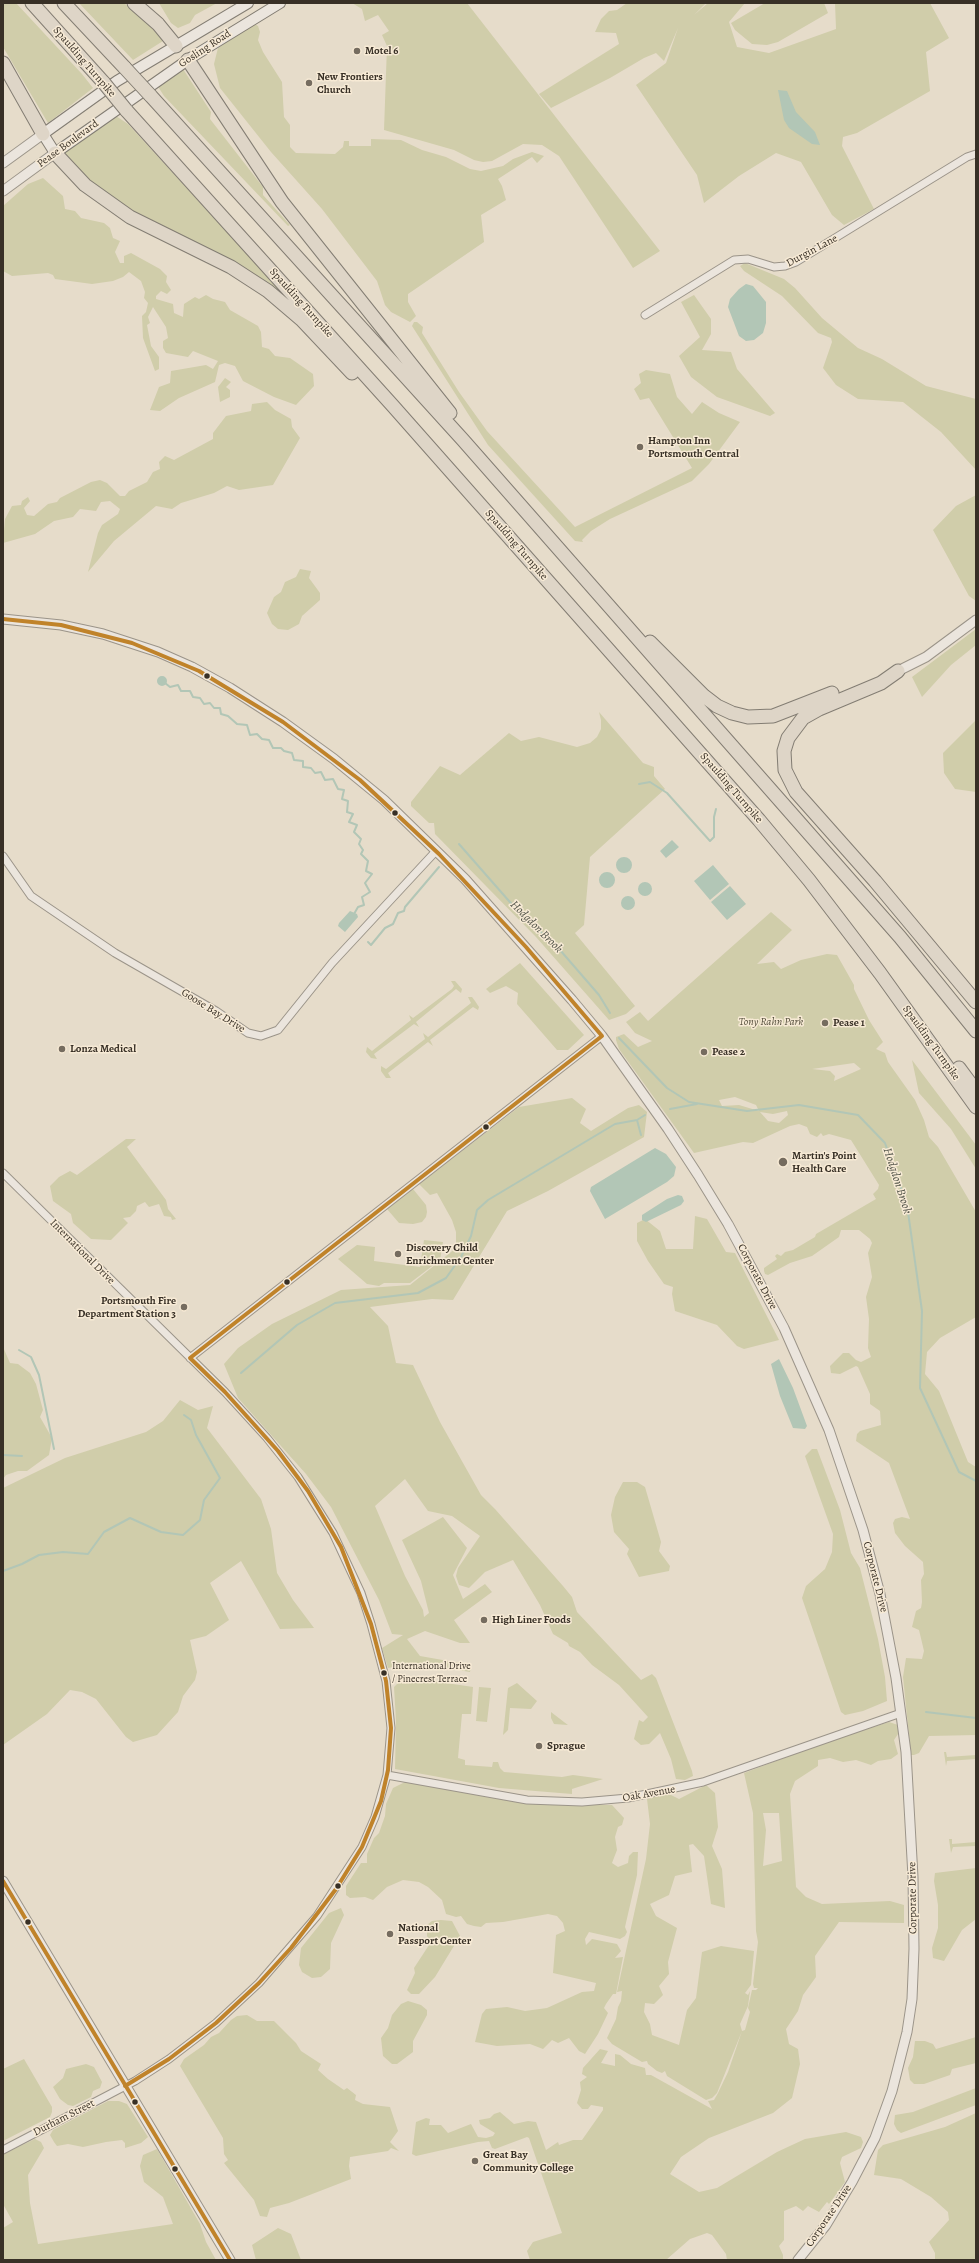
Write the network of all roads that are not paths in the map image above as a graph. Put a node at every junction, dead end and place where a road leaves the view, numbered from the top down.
1 (32, 3) edge
2 (64, 3) edge
3 (134, 3) edge
4 (248, 3) edge
5 (280, 3) edge
6 (176, 46) junction
7 (188, 60) junction
8 (3, 64) edge
9 (110, 82) junction
10 (132, 97) joint
11 (43, 134) junction
12 (975, 151) edge
13 (55, 153) junction
14 (3, 163) edge
15 (3, 191) edge
16 (645, 315) dead end
17 (463, 440) junction
18 (466, 488) junction
19 (575, 569) junction
20 (3, 619) edge
21 (976, 620) edge
22 (898, 671) junction
23 (436, 850) junction
24 (3, 856) edge
25 (888, 983) junction
26 (976, 1002) edge
27 (975, 1030) edge
28 (602, 1036) junction
29 (976, 1091) edge
30 (976, 1107) edge
31 (3, 1173) edge
32 (190, 1358) junction
33 (901, 1713) junction
34 (387, 1775) junction
35 (3, 1881) edge
36 (125, 2086) junction
37 (3, 2150) edge
38 (230, 2260) edge
39 (798, 2260) edge

1 - 9 highway, Spaulding Turnpike
2 - 17 highway, bridge
3 - 6 highway
4 - 6 main road, Gosling Road
5 - 7 main road, Gosling Road
6 - 7 main road
6 - 9 main road, Gosling Road
7 - 10 main road, Gosling Road
7 - 17 highway
8 - 11 highway
9 - 11 main road, Pease Boulevard
9 - 18 highway, Spaulding Turnpike, bridge
10 - 13 main road, Pease Boulevard
11 - 13 main road
11 - 14 street, Pease Boulevard
12 - 16 street, Durgin Lane
13 - 15 street, Pease Boulevard
13 - 18 highway
17 - 19 highway
18 - 25 highway, Spaulding Turnpike
19 - 22 highway
19 - 27 highway
20 - 23 street, Corporate Drive
21 - 22 street
22 - 26 highway
23 - 24 street, Goose Bay Drive
23 - 28 street, Corporate Drive
25 - 29 highway
25 - 30 highway, Spaulding Turnpike
28 - 32 street
28 - 33 street, Corporate Drive
31 - 32 street, International Drive
32 - 34 street, International Drive
33 - 34 street, Oak Avenue
33 - 39 street, Corporate Drive
34 - 36 street, International Drive
35 - 36 street
36 - 37 street, Durham Street
36 - 38 street

